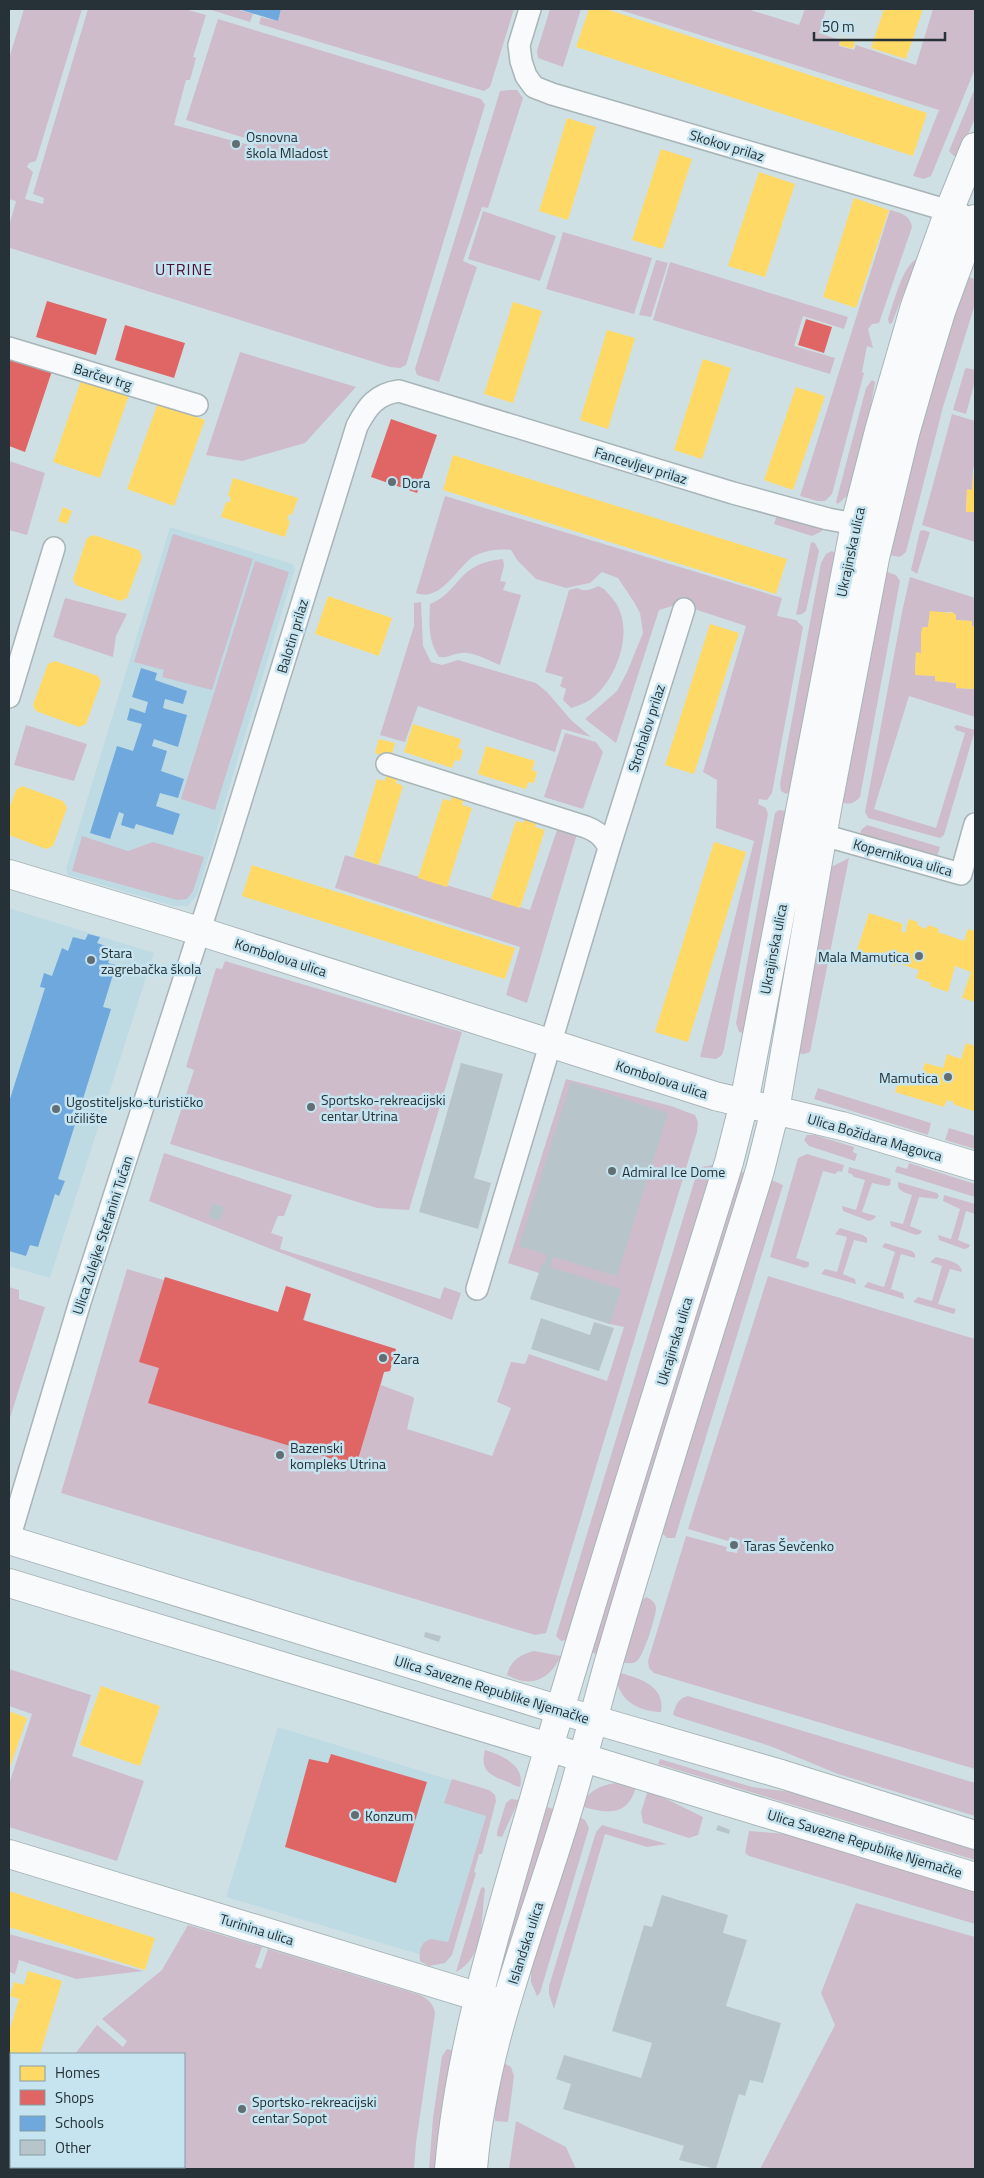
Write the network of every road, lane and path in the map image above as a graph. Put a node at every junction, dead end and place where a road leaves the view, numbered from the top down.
1 (530, 9) edge
2 (975, 147) edge
3 (949, 211) junction
4 (975, 219) edge
5 (9, 348) edge
6 (429, 400) joint
7 (198, 405) dead end
8 (855, 524) junction
9 (54, 548) dead end
10 (684, 609) dead end
11 (9, 697) edge
12 (387, 764) dead end
13 (975, 824) edge
14 (823, 835) junction
15 (609, 848) junction
16 (9, 874) edge
17 (199, 931) junction
18 (552, 1043) junction
19 (744, 1104) junction
20 (775, 1110) junction
21 (975, 1166) edge
22 (478, 1290) dead end
23 (9, 1540) edge
24 (9, 1583) edge
25 (560, 1710) junction
26 (593, 1720) junction
27 (549, 1747) junction
28 (583, 1757) junction
29 (975, 1835) edge
30 (9, 1854) edge
31 (975, 1876) edge
32 (492, 2001) junction
33 (449, 2169) edge
34 (473, 2169) edge

1 - 3 street, Skokov prilaz
2 - 3 street, Ukrajinska ulica
3 - 4 street, Skokov prilaz
3 - 8 street, Ukrajinska ulica
4 - 14 street, Ukrajinska ulica
5 - 7 street, Barčev trg
6 - 8 street, Fancevljev prilaz
6 - 17 street, Balotin prilaz
8 - 19 street, Ukrajinska ulica
9 - 11 street
10 - 15 street, Strohalov prilaz
12 - 15 street
13 - 14 street, Kopernikova ulica
14 - 20 street, Ukrajinska ulica
15 - 18 street, Strohalov prilaz
16 - 17 street, Kombolova ulica
17 - 18 street, Kombolova ulica
17 - 23 street, Ulica Zulejke Stefanini Tućan
18 - 19 street, Kombolova ulica
18 - 22 street
19 - 20 street, Kombolova ulica
19 - 25 street, Ukrajinska ulica
20 - 21 street, Ulica Božidara Magovca
20 - 26 street, Ukrajinska ulica
23 - 25 street, Ulica Savezne Republike Njemačke
24 - 27 street, Ulica Savezne Republike Njemačke
25 - 26 street, Ulica Savezne Republike Njemačke
25 - 27 street, Ukrajinska ulica
26 - 28 street, Islandska ulica
26 - 29 street, Ulica Savezne Republike Njemačke
27 - 28 street, Ulica Savezne Republike Njemačke
27 - 32 street, Islandska ulica
28 - 31 street, Ulica Savezne Republike Njemačke
28 - 32 street, Islandska ulica
30 - 32 street, Turinina ulica
32 - 33 street, Islandska ulica
32 - 34 street, Islandska ulica

